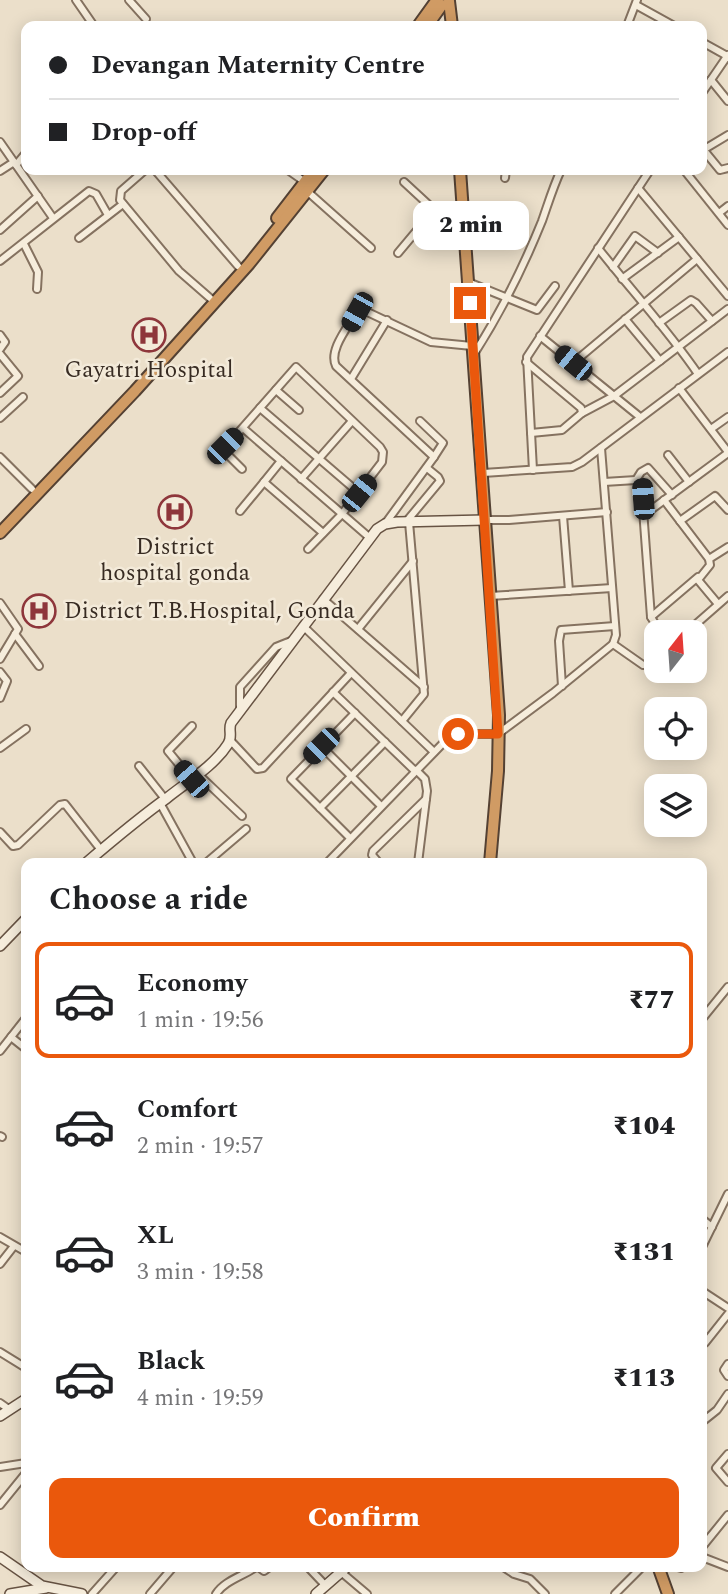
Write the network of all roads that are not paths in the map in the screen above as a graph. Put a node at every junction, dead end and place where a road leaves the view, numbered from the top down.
1 (76, 0) edge
2 (129, 0) edge
3 (443, 2) edge
4 (637, 3) edge
5 (146, 19) dead end
6 (91, 21) edge
7 (423, 21) edge
8 (430, 21) edge
9 (451, 21) edge
10 (629, 21) edge
11 (666, 21) edge
12 (707, 44) edge
13 (728, 55) edge
14 (711, 80) junction
15 (707, 86) edge
16 (728, 101) edge
17 (728, 135) edge
18 (0, 142) edge
19 (707, 147) edge
20 (707, 154) edge
21 (21, 158) edge
22 (15, 163) junction
23 (728, 168) edge
24 (0, 171) edge
25 (21, 172) edge
26 (23, 175) edge
27 (139, 175) edge
28 (159, 175) edge
29 (293, 175) edge
30 (312, 175) edge
31 (319, 175) edge
32 (460, 175) edge
33 (505, 175) edge
34 (559, 175) edge
35 (647, 175) edge
36 (688, 175) edge
37 (505, 178) dead end
38 (404, 182) dead end
39 (306, 187) junction
40 (638, 188) junction
41 (38, 196) junction
42 (123, 204) junction
43 (728, 206) edge
44 (434, 209) junction
45 (719, 213) junction
46 (108, 215) junction
47 (53, 218) junction
48 (728, 225) edge
49 (464, 229) junction
50 (0, 230) edge
51 (679, 237) junction
52 (79, 239) dead end
53 (24, 244) junction
54 (371, 248) dead end
55 (598, 248) junction
56 (398, 253) dead end
57 (657, 253) junction
58 (697, 258) junction
59 (0, 261) edge
60 (238, 266) junction
61 (613, 267) junction
62 (622, 279) junction
63 (468, 282) junction
64 (555, 286) dead end
65 (37, 289) dead end
66 (728, 295) edge
67 (508, 296) junction
68 (211, 298) junction
69 (642, 305) junction
70 (728, 309) edge
71 (625, 319) junction
72 (387, 320) junction
73 (712, 321) junction
74 (659, 323) junction
75 (0, 335) edge
76 (540, 336) junction
77 (680, 347) junction
78 (0, 349) edge
79 (473, 351) junction
80 (0, 354) edge
81 (725, 354) edge
82 (526, 362) junction
83 (660, 362) junction
84 (573, 363) junction
85 (728, 365) edge
86 (698, 374) junction
87 (351, 379) junction
88 (679, 388) junction
89 (276, 390) junction
90 (0, 393) edge
91 (614, 396) junction
92 (23, 397) dead end
93 (260, 408) junction
94 (299, 410) dead end
95 (582, 413) junction
96 (640, 417) junction
97 (728, 417) edge
98 (0, 418) edge
99 (352, 421) junction
100 (420, 421) dead end
101 (243, 428) junction
102 (711, 429) junction
103 (531, 433) junction
104 (601, 448) junction
105 (728, 453) edge
106 (668, 455) dead end
107 (0, 457) edge
108 (435, 457) junction
109 (319, 459) junction
110 (281, 461) junction
111 (427, 468) junction
112 (242, 469) dead end
113 (533, 470) junction
114 (482, 473) junction
115 (301, 479) junction
116 (636, 480) junction
117 (264, 482) junction
118 (604, 482) junction
119 (689, 482) junction
120 (33, 489) junction
121 (359, 493) junction
122 (672, 495) junction
123 (664, 500) junction
124 (728, 510) edge
125 (240, 511) dead end
126 (607, 512) junction
127 (342, 514) junction
128 (644, 515) junction
129 (563, 516) junction
130 (485, 520) junction
131 (680, 521) junction
132 (408, 522) junction
133 (0, 523) edge
134 (385, 524) junction
135 (0, 533) edge
136 (323, 533) junction
137 (370, 538) junction
138 (728, 547) edge
139 (308, 549) dead end
140 (709, 559) junction
141 (413, 561) junction
142 (698, 577) junction
143 (612, 588) junction
144 (569, 592) junction
145 (490, 596) junction
146 (728, 596) edge
147 (323, 598) junction
148 (0, 603) edge
149 (718, 604) junction
150 (651, 617) junction
151 (653, 620) edge
152 (700, 620) edge
153 (303, 626) junction
154 (615, 626) junction
155 (358, 629) junction
156 (15, 634) junction
157 (292, 641) junction
158 (613, 644) junction
159 (0, 659) edge
160 (644, 665) edge
161 (39, 666) dead end
162 (0, 672) edge
163 (351, 673) junction
164 (562, 686) junction
165 (424, 687) junction
166 (333, 692) junction
167 (0, 698) edge
168 (240, 712) junction
169 (355, 713) junction
170 (402, 721) junction
171 (192, 726) dead end
172 (26, 729) dead end
173 (498, 734) junction
174 (230, 740) junction
175 (385, 742) junction
176 (321, 746) junction
177 (0, 748) edge
178 (433, 752) junction
179 (139, 766) dead end
180 (416, 770) junction
181 (194, 776) junction
182 (352, 777) junction
183 (427, 799) junction
184 (163, 801) junction
185 (381, 806) junction
186 (320, 808) junction
187 (242, 816) dead end
188 (246, 829) dead end
189 (0, 832) edge
190 (350, 838) junction
191 (102, 850) junction
192 (92, 858) edge
193 (191, 858) edge
194 (211, 858) edge
195 (332, 858) edge
196 (375, 858) edge
197 (419, 858) edge
198 (490, 858) edge
199 (21, 924) edge
200 (0, 946) edge
201 (728, 987) edge
202 (707, 1013) edge
203 (21, 1024) edge
204 (11, 1037) junction
205 (21, 1045) edge
206 (0, 1051) edge
207 (728, 1194) edge
208 (707, 1223) edge
209 (712, 1227) junction
210 (0, 1237) edge
211 (707, 1237) edge
212 (14, 1246) junction
213 (21, 1250) edge
214 (0, 1264) edge
215 (707, 1294) edge
216 (728, 1308) edge
217 (728, 1314) edge
218 (707, 1340) edge
219 (0, 1352) edge
220 (728, 1364) edge
221 (21, 1365) edge
222 (728, 1376) edge
223 (728, 1394) edge
224 (21, 1402) edge
225 (0, 1403) edge
226 (10, 1409) junction
227 (0, 1416) edge
228 (707, 1418) edge
229 (728, 1454) edge
230 (21, 1464) edge
231 (0, 1467) edge
232 (21, 1481) edge
233 (728, 1482) edge
234 (0, 1505) edge
235 (728, 1515) edge
236 (707, 1541) edge
237 (0, 1557) edge
238 (707, 1559) edge
239 (728, 1567) edge
240 (112, 1572) edge
241 (169, 1572) edge
242 (249, 1572) edge
243 (313, 1572) edge
244 (337, 1572) edge
245 (347, 1572) edge
246 (511, 1572) edge
247 (637, 1572) edge
248 (660, 1572) edge
249 (322, 1581) junction
250 (50, 1587) junction
251 (10, 1594) edge
252 (82, 1594) edge
253 (92, 1594) edge
254 (150, 1594) edge
255 (216, 1594) edge
256 (316, 1594) edge
257 (368, 1594) edge
258 (545, 1594) edge
259 (615, 1594) edge
260 (668, 1594) edge

1 - 6 street
2 - 5 street
3 - 7 highway
3 - 8 highway
3 - 9 highway
4 - 10 street
4 - 11 street
12 - 13 street
13 - 14 street
14 - 15 street
14 - 16 street
17 - 19 street
18 - 22 street
20 - 23 street
21 - 22 street
22 - 24 street
22 - 25 street
26 - 41 street
27 - 42 street
28 - 60 street
29 - 39 street
30 - 39 highway
31 - 39 highway
32 - 49 highway
33 - 37 street
34 - 67 street
35 - 40 street
36 - 45 street
38 - 44 street
39 - 54 street
39 - 60 highway
39 - 135 highway
40 - 51 street
40 - 55 street
41 - 47 street
41 - 50 street
42 - 46 street
42 - 68 street
43 - 45 street
44 - 49 street
44 - 56 street
45 - 48 street
46 - 47 street
46 - 52 street
47 - 53 street
49 - 63 highway
51 - 57 street
51 - 58 street
53 - 59 street
53 - 65 street
55 - 61 street
55 - 76 street
57 - 61 street
57 - 62 street
58 - 66 street
58 - 69 street
60 - 68 highway
61 - 62 street
62 - 69 street
63 - 67 street
63 - 79 highway
64 - 67 street
67 - 79 street
68 - 120 highway
69 - 71 street
69 - 74 street
70 - 73 street
71 - 83 street
71 - 84 street
72 - 79 street
72 - 87 street
72 - 87 street
73 - 74 street
73 - 77 street
74 - 77 street
75 - 78 street
76 - 82 street
76 - 84 street
77 - 83 street
77 - 86 street
79 - 114 highway
80 - 90 street
81 - 85 street
81 - 86 street
82 - 95 street
82 - 103 street
83 - 91 street
84 - 91 street
86 - 88 street
87 - 108 street
88 - 96 street
88 - 102 street
89 - 93 street
89 - 94 street
89 - 99 street
91 - 95 street
91 - 96 street
92 - 98 street
93 - 101 street
93 - 109 street
95 - 103 street
96 - 104 street
97 - 102 street
99 - 109 street
99 - 121 street
100 - 108 street
101 - 110 street
101 - 112 street
102 - 105 street
103 - 113 street
104 - 113 street
104 - 118 street
105 - 119 street
106 - 119 street
107 - 120 street
108 - 111 street
109 - 115 street
109 - 121 street
110 - 115 street
110 - 117 street
111 - 132 street
111 - 134 street
113 - 114 street
114 - 130 highway
115 - 127 street
116 - 118 street
116 - 122 street
116 - 128 street
117 - 125 street
117 - 136 street
118 - 126 street
119 - 122 street
120 - 133 highway
121 - 127 street
122 - 123 street
123 - 128 street
123 - 131 street
124 - 131 street
126 - 129 street
126 - 143 street
127 - 136 street
127 - 137 street
128 - 150 street
129 - 130 street
129 - 144 street
130 - 132 street
130 - 145 highway
131 - 140 street
132 - 134 street
132 - 141 street
134 - 137 street
136 - 139 street
137 - 147 street
138 - 140 street
140 - 142 street
141 - 155 street
141 - 165 street
142 - 149 street
142 - 150 street
143 - 144 street
143 - 154 street
144 - 145 street
145 - 173 highway
146 - 149 street
147 - 153 street
147 - 155 street
148 - 156 street
149 - 152 street
150 - 151 street
153 - 157 street
153 - 163 street
154 - 158 street
154 - 164 street
155 - 165 street
156 - 159 street
156 - 161 street
157 - 168 street
157 - 168 street
158 - 160 street
158 - 164 street
162 - 167 street
163 - 166 street
163 - 170 street
164 - 173 street
165 - 170 street
166 - 169 street
166 - 174 street
168 - 174 street
169 - 175 street
169 - 176 street
170 - 178 street
171 - 181 street
172 - 177 street
173 - 178 street
173 - 198 highway
174 - 181 street
175 - 180 street
175 - 182 street
176 - 182 street
176 - 186 street
178 - 180 street
179 - 184 street
180 - 183 street
180 - 185 street
181 - 184 street
181 - 187 street
182 - 185 street
182 - 186 street
183 - 196 street
183 - 197 street
184 - 191 street
184 - 193 street
185 - 190 street
186 - 190 street
188 - 194 street
189 - 191 street
190 - 195 street
191 - 192 street
199 - 200 street
201 - 202 street
203 - 204 street
204 - 205 street
204 - 206 street
207 - 209 street
208 - 209 street
209 - 211 street
210 - 212 street
212 - 213 street
212 - 214 street
215 - 216 street
217 - 218 street
219 - 221 street
220 - 222 street
223 - 228 street
224 - 226 street
225 - 226 street
226 - 227 street
229 - 233 street
230 - 231 street
232 - 234 street
235 - 236 street
237 - 250 street
238 - 239 street
240 - 253 street
241 - 254 street
242 - 255 street
243 - 249 street
244 - 249 street
245 - 257 street
246 - 258 street
247 - 259 street
248 - 260 highway
249 - 256 street
250 - 251 street
250 - 252 street

